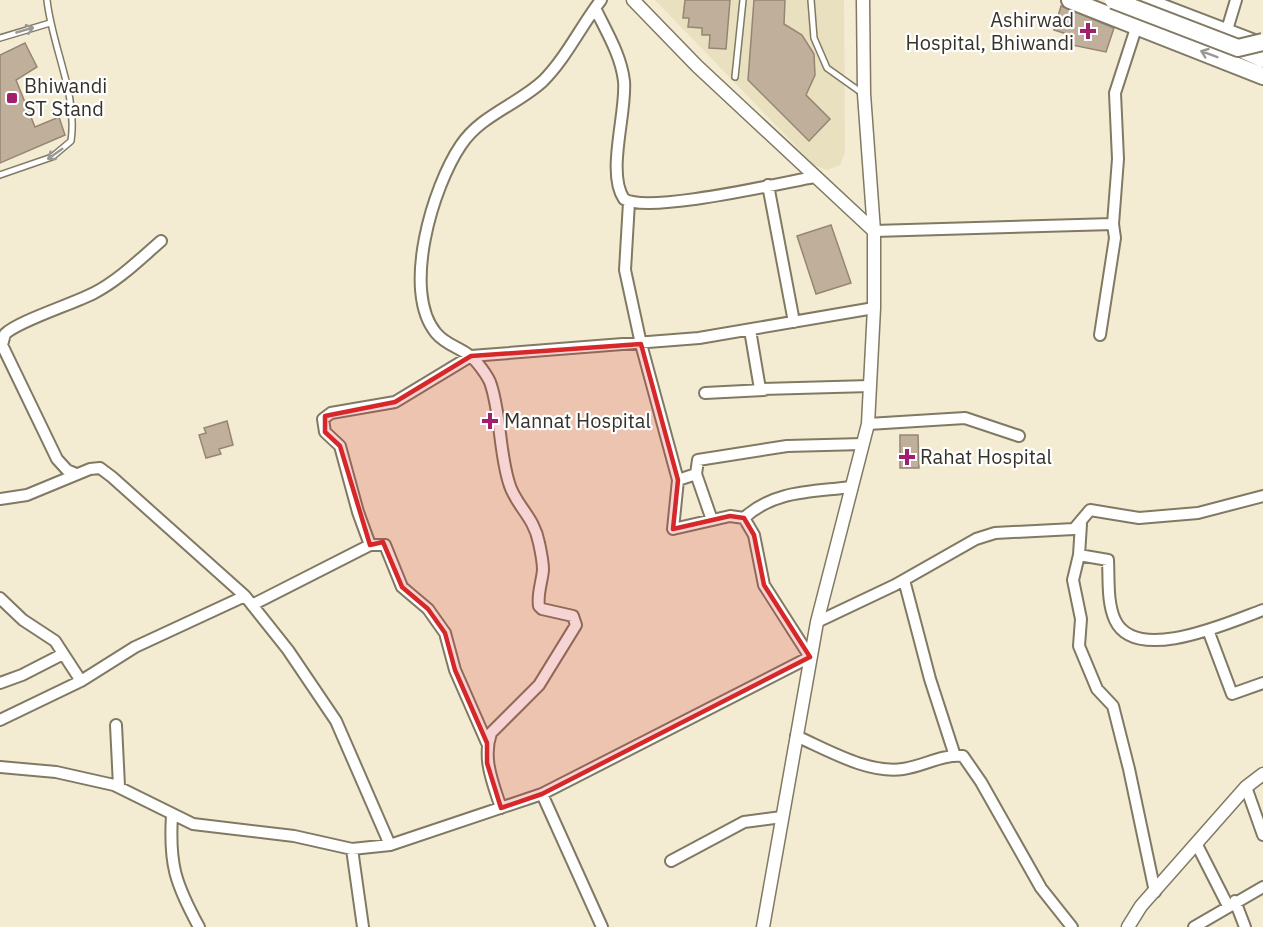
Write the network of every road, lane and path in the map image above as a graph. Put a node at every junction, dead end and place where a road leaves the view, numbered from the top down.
1 (47, 0) edge
2 (633, 0) edge
3 (743, 0) edge
4 (811, 0) edge
5 (862, 0) edge
6 (1070, 0) edge
7 (1113, 0) edge
8 (1236, 0) edge
9 (1145, 1) edge
10 (598, 4) edge
11 (50, 23) junction
12 (1136, 26) junction
13 (1226, 33) junction
14 (0, 38) edge
15 (1263, 44) edge
16 (1238, 48) junction
17 (1263, 59) edge
18 (1263, 76) edge
19 (735, 77) dead end
20 (864, 94) junction
21 (0, 176) edge
22 (814, 177) junction
23 (768, 185) junction
24 (629, 202) junction
25 (1113, 224) junction
26 (874, 231) junction
27 (161, 241) dead end
28 (874, 308) junction
29 (794, 322) junction
30 (750, 330) junction
31 (1100, 335) dead end
32 (641, 344) junction
33 (1, 345) edge
34 (471, 356) junction
35 (870, 386) junction
36 (764, 390) junction
37 (705, 393) dead end
38 (868, 424) junction
39 (1019, 436) dead end
40 (862, 444) junction
41 (76, 474) junction
42 (696, 474) junction
43 (678, 480) junction
44 (851, 487) junction
45 (1263, 496) edge
46 (0, 500) edge
47 (744, 518) junction
48 (712, 520) junction
49 (1081, 524) junction
50 (370, 545) junction
51 (1079, 555) junction
52 (904, 580) junction
53 (0, 598) edge
54 (249, 601) junction
55 (1263, 610) edge
56 (817, 622) junction
57 (1208, 630) junction
58 (63, 654) junction
59 (810, 657) junction
60 (81, 681) junction
61 (0, 683) edge
62 (1263, 683) edge
63 (0, 720) edge
64 (116, 725) dead end
65 (796, 736) junction
66 (487, 743) junction
67 (955, 756) junction
68 (0, 767) edge
69 (1263, 774) edge
70 (119, 786) junction
71 (1246, 788) junction
72 (542, 794) junction
73 (501, 808) junction
74 (172, 814) junction
75 (782, 817) junction
76 (1263, 834) edge
77 (390, 845) junction
78 (1197, 845) junction
79 (352, 849) junction
80 (671, 861) dead end
81 (1263, 887) edge
82 (1155, 892) junction
83 (1232, 903) junction
84 (199, 927) edge
85 (363, 927) edge
86 (602, 927) edge
87 (763, 927) edge
88 (1072, 927) edge
89 (1128, 927) edge
90 (1194, 927) edge
91 (1245, 927) edge

1 - 11 lane
2 - 22 street
3 - 19 lane
4 - 20 lane
5 - 20 street
6 - 12 highway
7 - 16 highway, bridge
8 - 13 street
9 - 12 street
9 - 13 highway
10 - 24 street
10 - 34 street
14 -> 11 lane
11 -> 21 lane
18 -> 12 highway
12 - 25 street
13 - 15 highway
15 - 16 highway, bridge
16 - 17 highway
20 - 26 street
22 - 23 street
22 - 26 street
23 - 24 street
23 - 29 street
24 - 32 street
25 - 26 street
25 - 31 street
26 - 28 street
27 - 33 street
28 - 29 street
28 - 35 street
29 - 30 street
30 - 32 street
30 - 36 street
32 - 34 street
32 - 43 street
33 - 41 street
34 - 50 street
34 - 66 street
35 - 36 street
35 - 38 street
36 - 37 street
38 - 39 street
38 - 40 street
40 - 42 street
40 - 44 street
41 - 46 street
41 - 54 street
42 - 43 street
42 - 48 street
43 - 48 street
44 - 47 street
44 - 56 street
45 - 49 street
47 - 48 street
47 - 59 street
49 - 51 street
49 - 52 street
50 - 54 street
50 - 66 street
51 - 57 street
51 - 82 street
52 - 56 street
52 - 67 street
53 - 58 street
54 - 60 street
54 - 77 street
55 - 57 street
56 - 59 street
57 - 62 street
58 - 60 street
58 - 61 street
59 - 65 street
59 - 72 street
60 - 63 street
64 - 70 street
65 - 67 street
65 - 75 street
66 - 73 street
67 - 88 street
68 - 70 street
69 - 71 street
70 - 74 street
71 - 76 street
71 - 78 street
72 - 73 street
72 - 86 street
73 - 77 street
74 - 79 street
74 - 84 street
75 - 80 street
75 - 87 street
77 - 79 street
78 - 82 street
78 - 83 street
79 - 85 street
81 - 83 street
82 - 89 street
83 - 90 street
83 - 91 street

